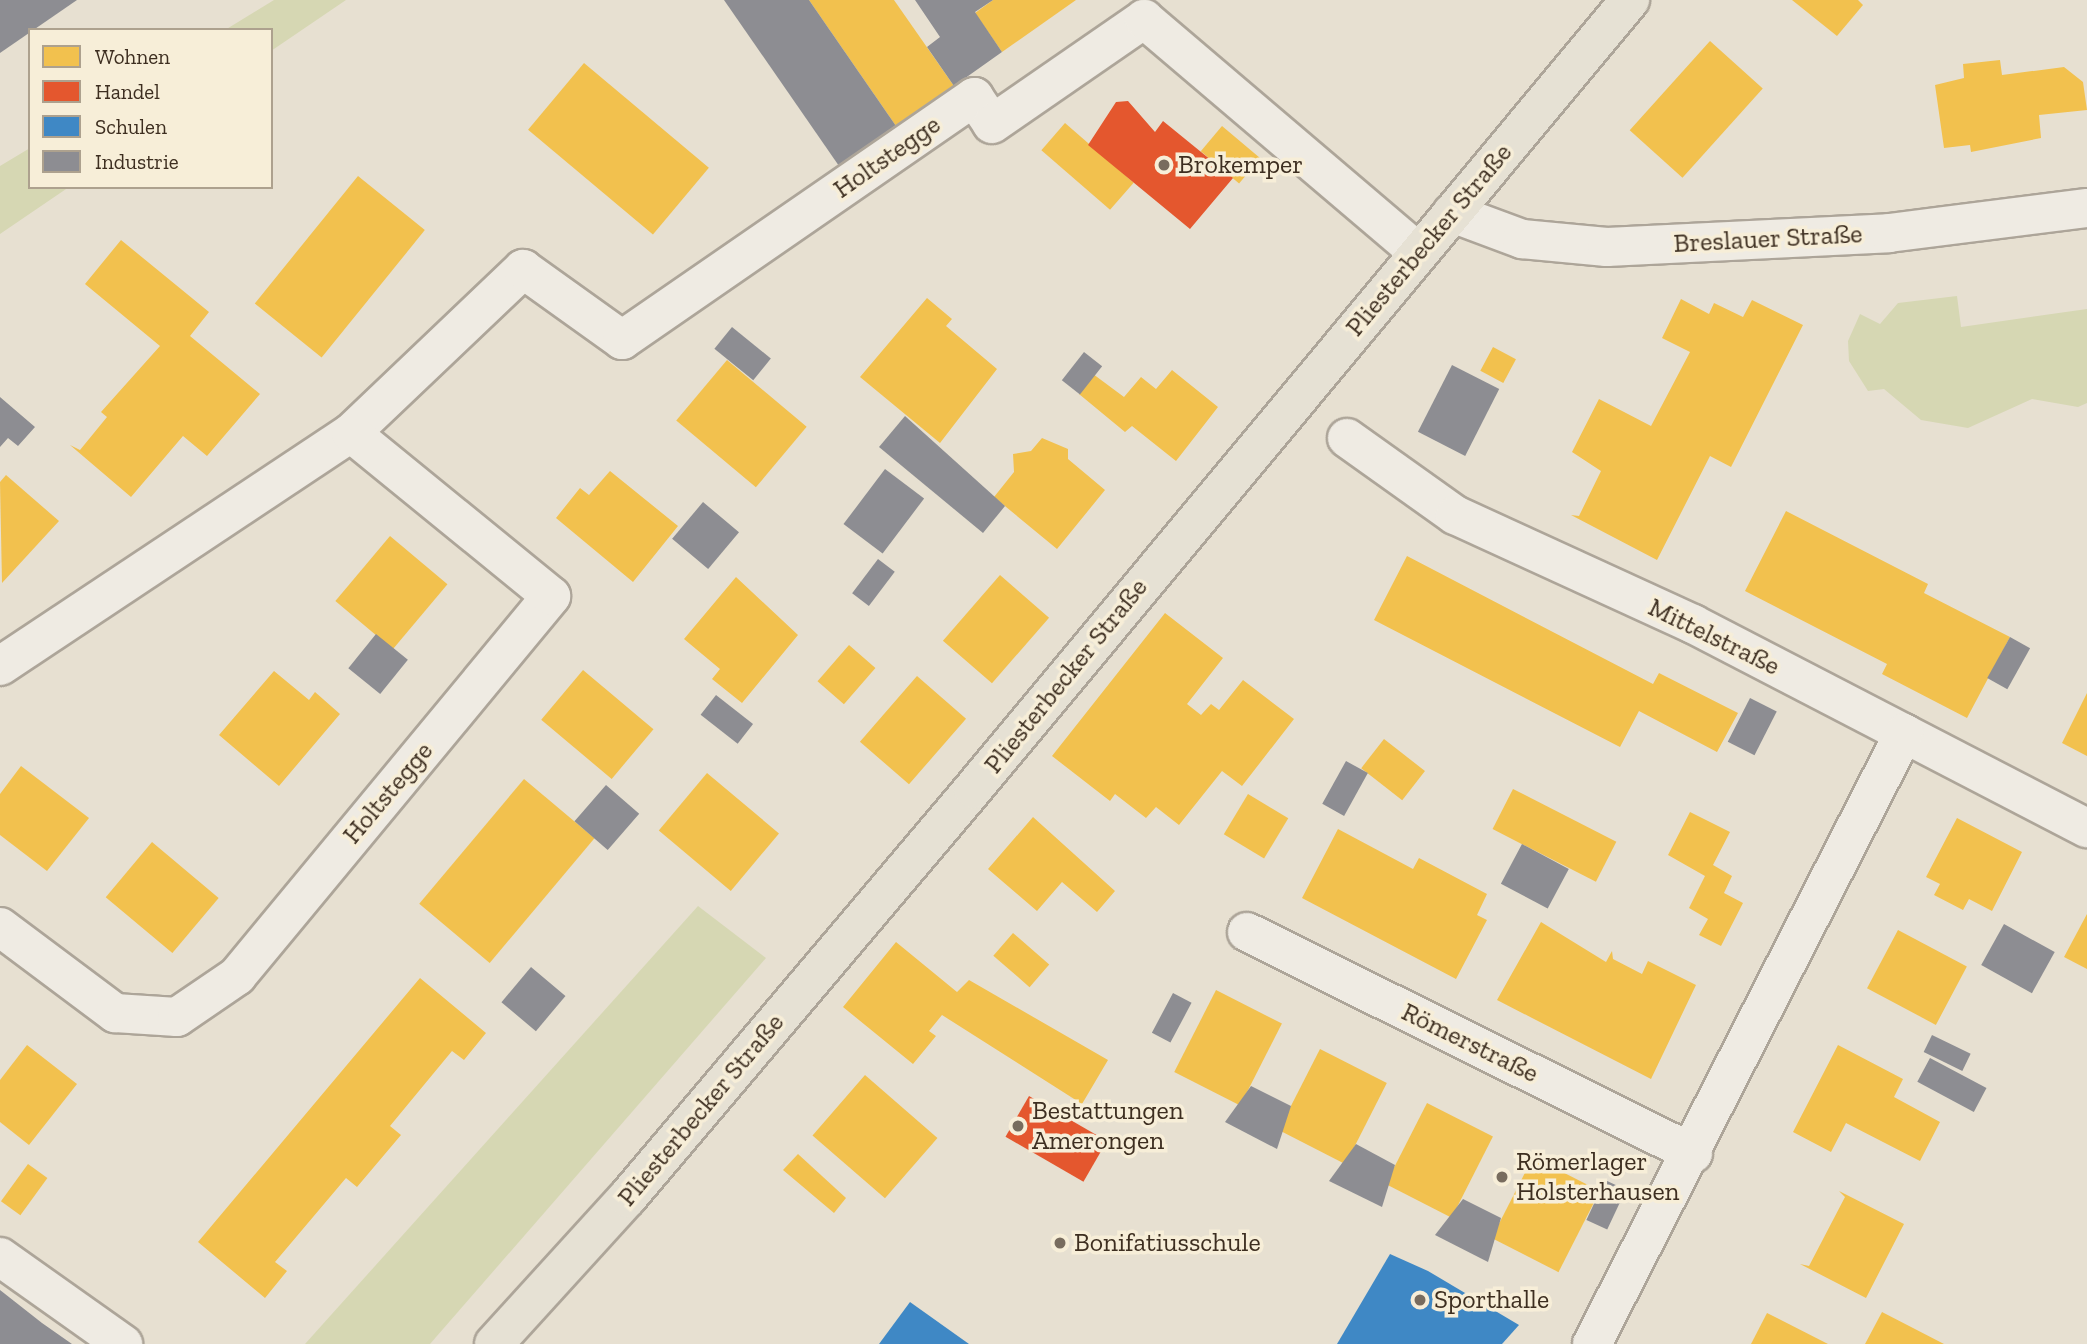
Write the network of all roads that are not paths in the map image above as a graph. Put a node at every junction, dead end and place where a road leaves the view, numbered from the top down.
1 (1630, 0) edge
2 (2087, 208) edge
3 (1452, 213) junction
4 (1418, 252) junction
5 (351, 433) junction
6 (1347, 438) dead end
7 (0, 666) edge
8 (1904, 733) junction
9 (2087, 828) edge
10 (0, 927) edge
11 (1247, 932) dead end
12 (1693, 1153) junction
13 (0, 1257) edge
14 (123, 1344) edge
15 (494, 1344) edge
16 (1592, 1344) edge

1 - 3 main road, Pliesterbecker Straße
2 - 3 street, Breslauer Straße
3 - 4 main road, Pliesterbecker Straße
4 - 5 street, Holtstegge
4 - 15 main road, Pliesterbecker Straße
5 - 7 street, Holtstegge
5 - 10 street, Holtstegge
6 - 8 street, Mittelstraße
8 - 9 street, Mittelstraße
8 - 12 street
11 - 12 street, Römerstraße
12 - 16 street
13 - 14 street

